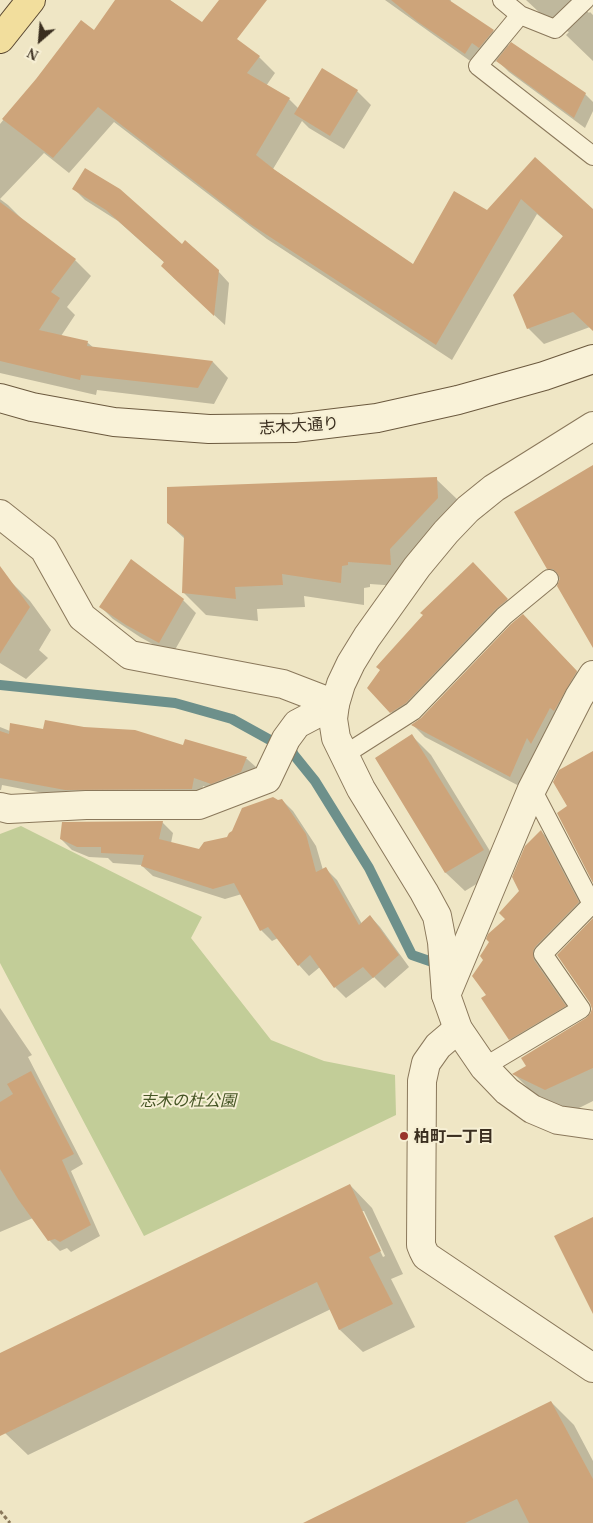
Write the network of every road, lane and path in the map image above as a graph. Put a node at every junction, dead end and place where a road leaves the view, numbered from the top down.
1 (31, 0) edge
2 (502, 0) edge
3 (585, 0) edge
4 (520, 15) junction
5 (0, 39) edge
6 (593, 156) edge
7 (593, 359) edge
8 (0, 398) edge
9 (593, 426) edge
10 (0, 514) edge
11 (548, 579) dead end
12 (588, 696) edge
13 (335, 704) junction
14 (344, 755) junction
15 (532, 789) junction
16 (3, 810) edge
17 (446, 995) junction
18 (458, 1029) junction
19 (484, 1067) junction
20 (593, 1125) edge
21 (593, 1368) edge
22 (0, 1511) edge
23 (10, 1523) edge

1 - 5 main road
2 - 4 lane
3 - 4 lane
4 - 6 lane
7 - 8 street, 志木大通り
9 - 13 street
10 - 13 street
11 - 14 lane
12 - 15 street
13 - 14 street
13 - 16 street
14 - 17 street
15 - 17 street
15 - 19 lane
17 - 18 street
18 - 19 street
18 - 21 street
19 - 20 street
22 - 23 path

